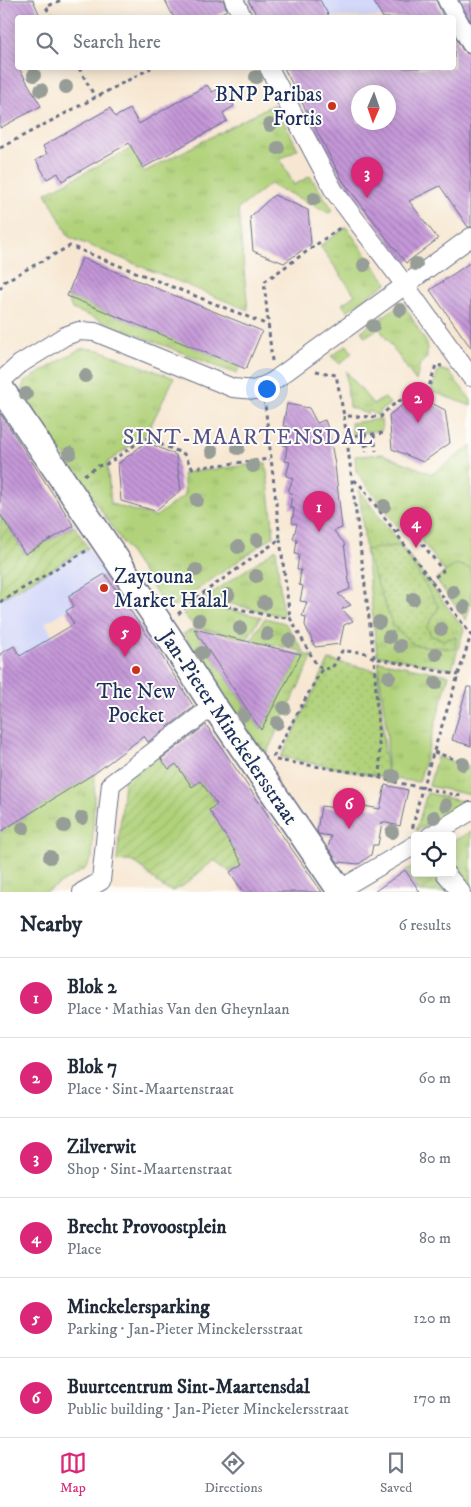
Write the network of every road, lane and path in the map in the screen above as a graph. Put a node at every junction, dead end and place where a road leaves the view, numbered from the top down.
1 (61, 0) edge
2 (447, 0) edge
3 (50, 15) edge
4 (455, 15) edge
5 (456, 16) edge
6 (471, 44) edge
7 (80, 70) edge
8 (147, 70) edge
9 (270, 70) edge
10 (95, 97) junction
11 (0, 148) edge
12 (345, 224) dead end
13 (471, 237) edge
14 (405, 285) junction
15 (0, 289) edge
16 (268, 325) junction
17 (272, 366) dead end
18 (448, 367) dead end
19 (312, 370) dead end
20 (471, 377) edge
21 (0, 382) edge
22 (0, 387) edge
23 (255, 390) junction
24 (344, 416) junction
25 (386, 433) dead end
26 (374, 434) junction
27 (364, 435) junction
28 (347, 436) junction
29 (375, 444) junction
30 (365, 445) junction
31 (376, 451) dead end
32 (366, 452) dead end
33 (270, 459) junction
34 (353, 479) junction
35 (77, 480) dead end
36 (395, 532) junction
37 (280, 539) junction
38 (90, 548) dead end
39 (430, 580) junction
40 (196, 598) junction
41 (0, 602) edge
42 (290, 618) junction
43 (167, 634) junction
44 (374, 658) junction
45 (322, 669) junction
46 (458, 675) junction
47 (213, 706) junction
48 (434, 752) junction
49 (272, 760) dead end
50 (267, 761) dead end
51 (471, 765) edge
52 (381, 778) junction
53 (422, 788) junction
54 (461, 796) dead end
55 (471, 812) edge
56 (414, 832) edge
57 (437, 832) edge
58 (411, 843) edge
59 (448, 877) edge
60 (340, 891) edge
61 (82, 892) edge
62 (461, 892) edge

1 - 3 path
2 - 4 street
5 - 6 street
7 - 10 path
8 - 10 path
9 - 14 street
10 - 11 path
12 - 16 path
13 - 14 street
14 - 20 street
14 - 23 street
15 - 16 path
16 - 17 path
18 - 24 path
19 - 24 path
21 - 23 street
22 - 43 street, Jan-Pieter Minckelersstraat
23 - 33 path
24 - 28 path
25 - 26 path
26 - 27 path
26 - 29 path
27 - 28 path
27 - 30 path
28 - 34 path
29 - 30 path
29 - 31 path
30 - 32 path
33 - 35 path
33 - 37 path
34 - 36 path
34 - 44 path
36 - 39 path
36 - 39 path
37 - 40 path
37 - 42 path
38 - 41 path
39 - 46 path
40 - 42 path
40 - 43 path
42 - 45 path
43 - 47 street, Jan-Pieter Minckelersstraat
44 - 45 path
44 - 46 path
44 - 52 path
45 - 50 path
46 - 48 path
47 - 60 street, Jan-Pieter Minckelersstraat
47 - 61 street
48 - 51 path
48 - 53 path
49 - 52 path
52 - 53 path
53 - 54 path
53 - 56 path
55 - 57 street
58 - 60 street
59 - 62 street

